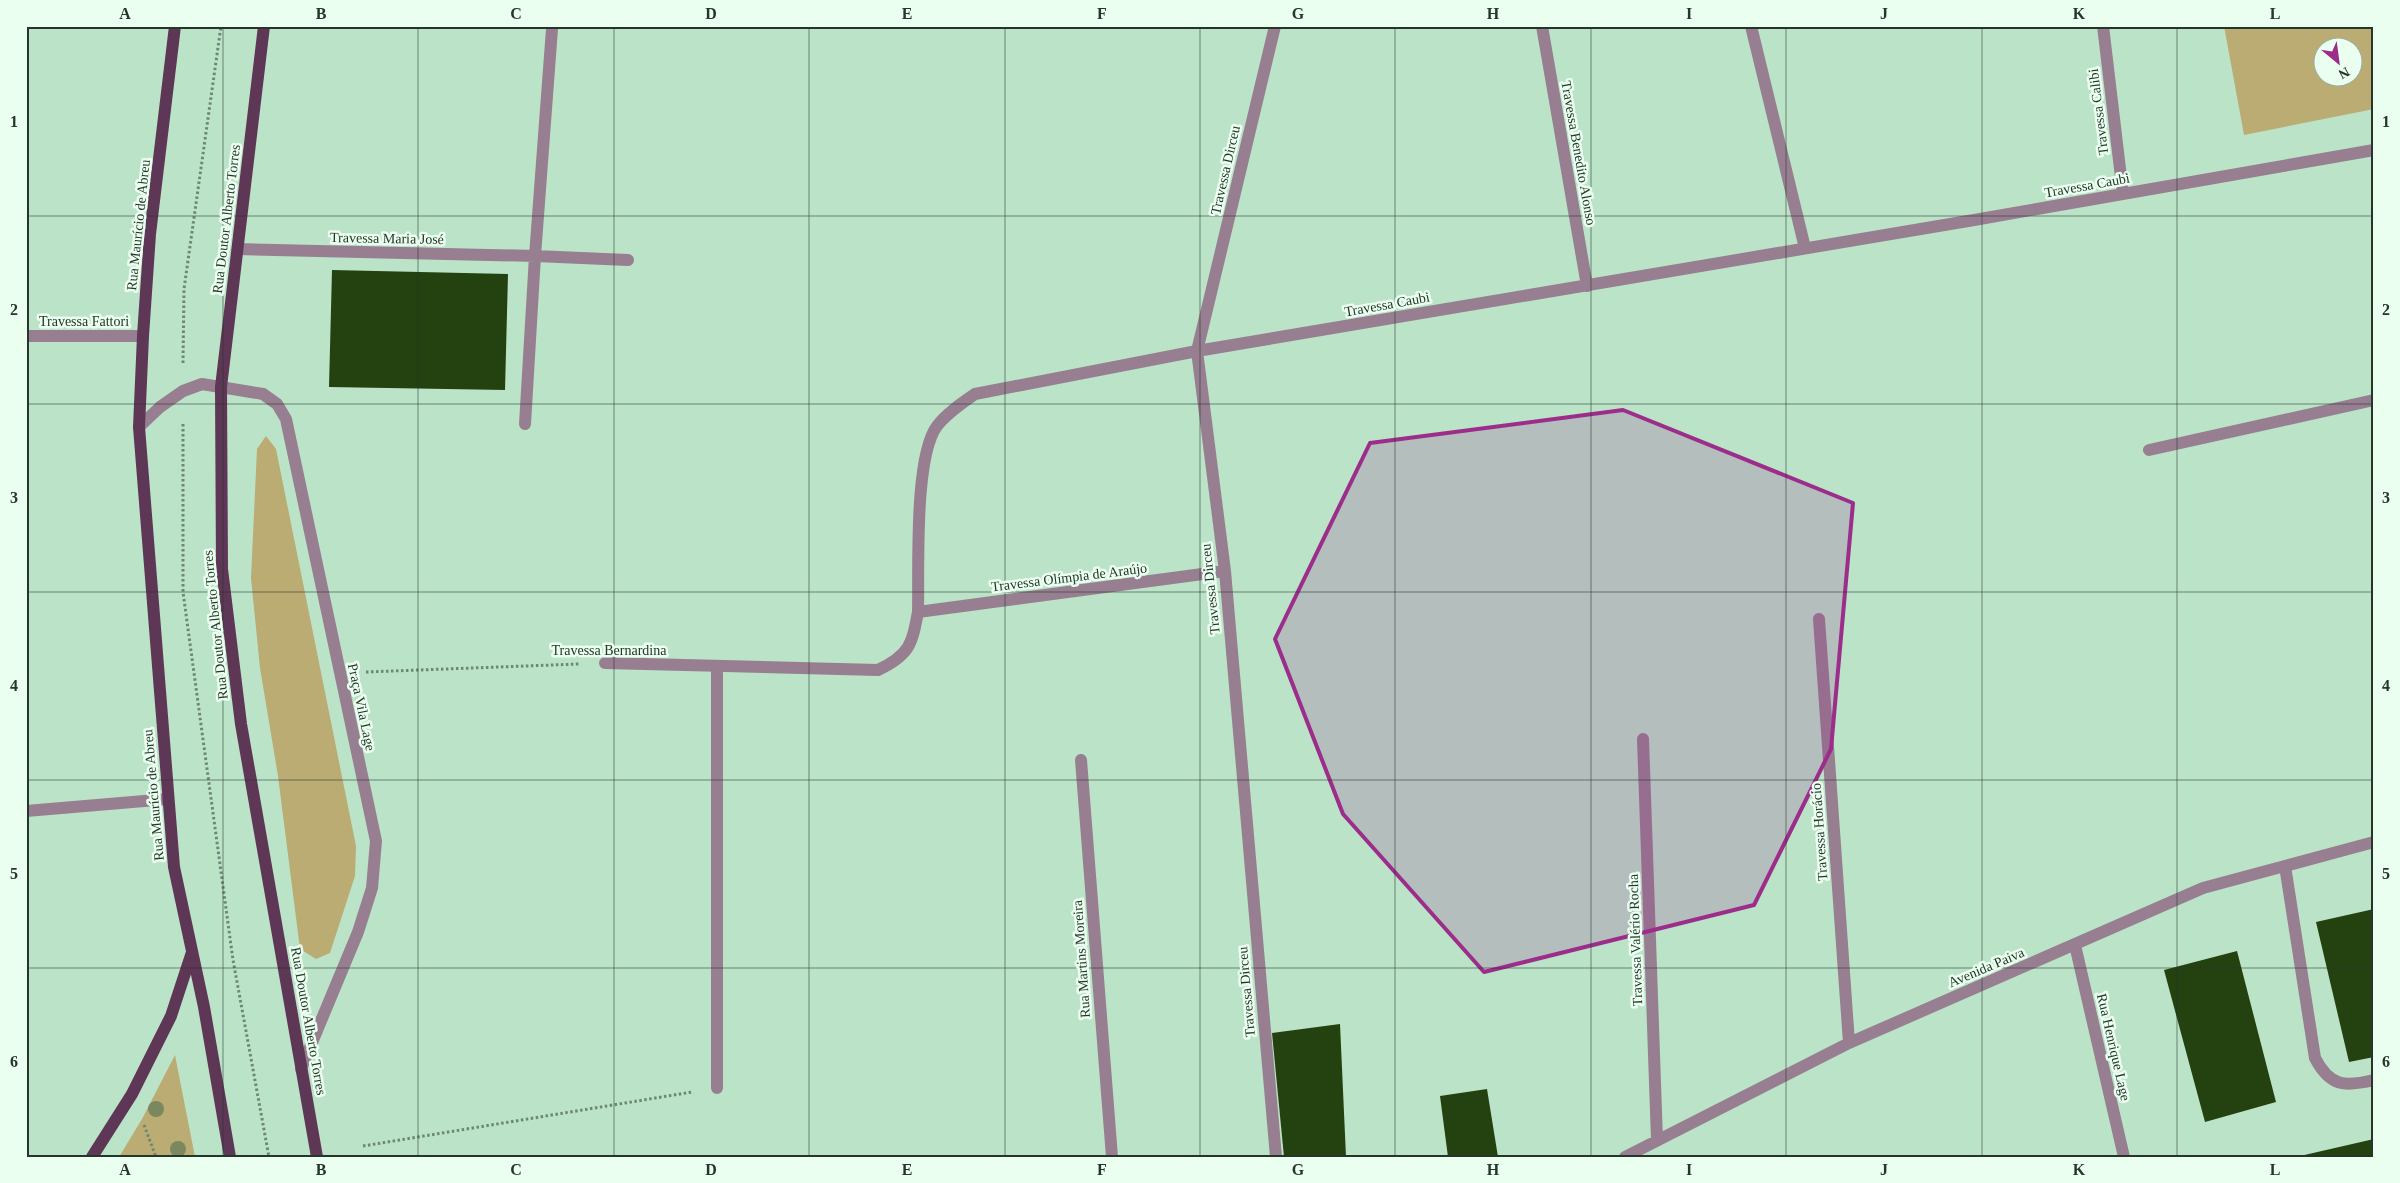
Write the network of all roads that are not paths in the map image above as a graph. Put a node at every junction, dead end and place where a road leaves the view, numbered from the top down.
1 (174, 26) edge
2 (264, 26) edge
3 (1274, 26) edge
4 (1542, 26) edge
5 (1751, 26) edge
6 (2103, 26) edge
7 (552, 29) dead end
8 (2374, 150) edge
9 (2123, 194) junction
10 (1805, 248) junction
11 (238, 249) junction
12 (534, 256) junction
13 (628, 260) dead end
14 (1587, 286) junction
15 (26, 336) edge
16 (143, 336) junction
17 (1197, 351) junction
18 (221, 387) junction
19 (2374, 400) edge
20 (525, 424) dead end
21 (139, 427) junction
22 (2149, 450) dead end
23 (1224, 571) junction
24 (918, 612) junction
25 (1819, 619) dead end
26 (605, 663) road end
27 (717, 666) junction
28 (1643, 739) dead end
29 (1081, 760) dead end
30 (168, 799) junction
31 (26, 810) edge
32 (2374, 842) edge
33 (2285, 866) junction
34 (2075, 945) junction
35 (192, 952) junction
36 (1849, 1043) junction
37 (301, 1069) junction
38 (2374, 1080) edge
39 (717, 1088) road end
40 (1657, 1140) junction
41 (92, 1157) edge
42 (230, 1157) edge
43 (318, 1157) edge
44 (1112, 1157) edge
45 (1276, 1157) edge
46 (1625, 1157) edge
47 (2124, 1157) edge

1 - 16 main road, Rua Maurício de Abreu
2 - 11 main road, Rua Doutor Alberto Torres
3 - 17 street, Travessa Dirceu
4 - 14 street, Travessa Benedito Alonso
5 - 10 street
6 - 9 street, Travessa Calibi
7 - 12 street
8 - 9 street, Travessa Caubi
9 - 10 street, Travessa Caubi
10 - 14 street, Travessa Caubi
11 - 12 street, Travessa Maria José
11 - 18 main road, Rua Doutor Alberto Torres
12 - 13 street, Travessa Maria José
12 - 20 street
14 - 17 street, Travessa Caubi
15 - 16 street, Travessa Fattori
16 - 21 main road, Rua Maurício de Abreu
17 - 23 street, Travessa Dirceu
17 - 24 street, Travessa Caubi
18 - 21 street
18 - 37 main road, Rua Doutor Alberto Torres
18 - 37 street, Praça Vila Lage
19 - 22 street
21 - 30 main road, Rua Maurício de Abreu
23 - 24 street, Travessa Olímpia de Araújo
23 - 45 street, Travessa Dirceu
24 - 27 street, Travessa Bernardina
25 - 36 street, Travessa Horácio
26 - 27 street, Travessa Bernardina
27 - 39 street
28 - 40 street, Travessa Valério Rocha
29 - 44 street, Rua Martins Moreira
30 - 31 street
30 - 35 main road, Rua Maurício de Abreu
32 - 33 street, Avenida Paiva
33 - 34 street, Avenida Paiva
33 - 38 street
34 - 36 street, Avenida Paiva
34 - 47 street, Rua Henrique Lage
35 - 41 main road
35 - 42 main road, Rua Maurício de Abreu
36 - 40 street, Avenida Paiva
37 - 43 main road, Rua Doutor Alberto Torres
40 - 46 street, Avenida Paiva

